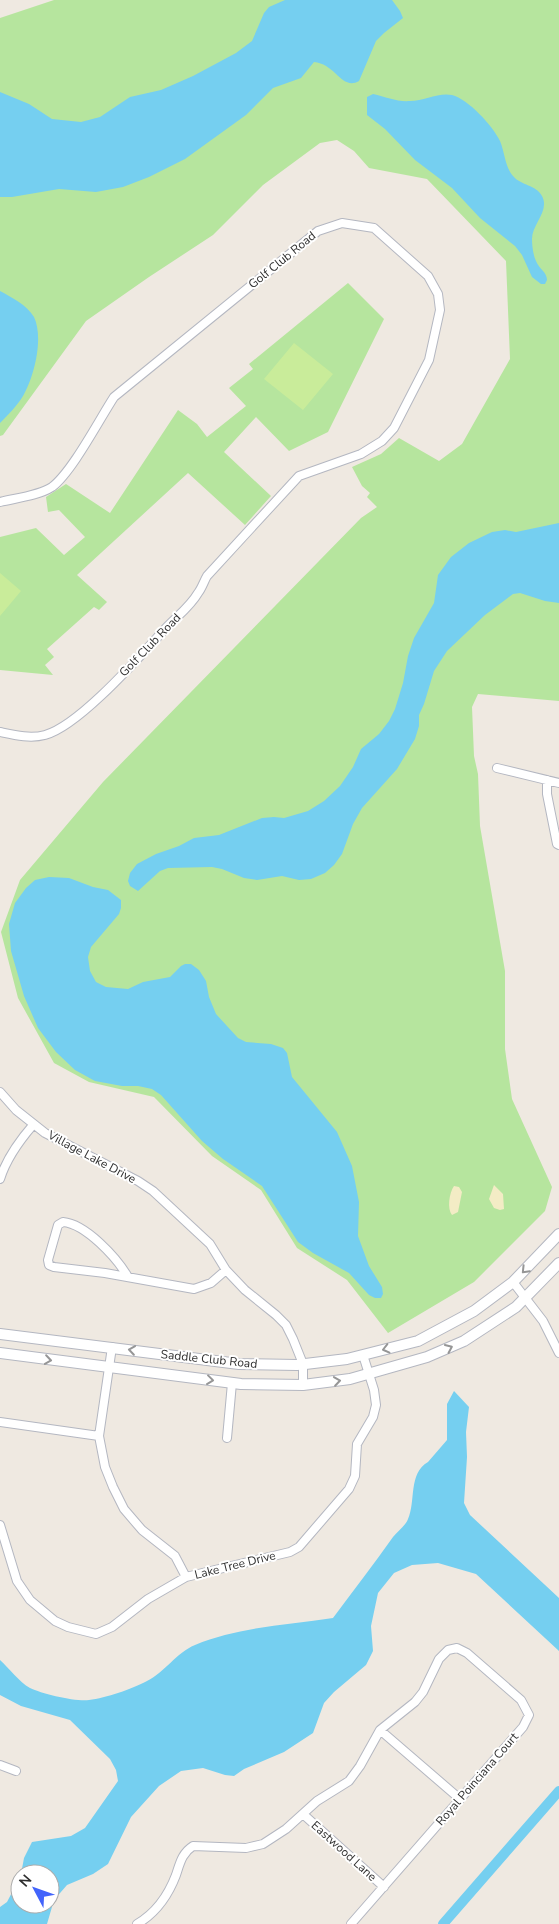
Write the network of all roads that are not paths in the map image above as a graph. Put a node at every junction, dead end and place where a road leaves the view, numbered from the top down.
1 (0, 502) edge
2 (0, 732) edge
3 (497, 768) dead end
4 (547, 780) junction
5 (559, 783) edge
6 (559, 845) edge
7 (0, 1092) edge
8 (33, 1124) junction
9 (0, 1179) edge
10 (559, 1234) edge
11 (559, 1263) edge
12 (226, 1270) junction
13 (128, 1277) junction
14 (513, 1282) junction
15 (525, 1298) junction
16 (0, 1334) edge
17 (112, 1347) junction
18 (0, 1353) edge
19 (559, 1353) edge
20 (363, 1355) junction
21 (302, 1364) junction
22 (109, 1368) junction
23 (369, 1374) junction
24 (232, 1383) junction
25 (304, 1385) junction
26 (0, 1422) edge
27 (99, 1436) junction
28 (228, 1438) dead end
29 (0, 1525) edge
30 (186, 1577) junction
31 (380, 1730) junction
32 (0, 1765) edge
33 (16, 1771) dead end
34 (460, 1799) junction
35 (304, 1815) junction
36 (384, 1887) junction
37 (140, 1923) edge
38 (351, 1924) edge

1 - 2 street, Golf Club Road
3 - 4 street
4 - 5 street
4 - 6 street
7 - 8 street, Village Lake Drive
8 - 9 street
8 - 12 street, Village Lake Drive
10 -> 14 street, Saddle Club Road
11 - 15 street, Saddle Club Road
12 - 13 street
12 - 21 street, Village Lake Drive
13 - 13 street
14 - 15 street
14 -> 20 street, Saddle Club Road
15 - 19 street
23 -> 15 street, Saddle Club Road
16 - 17 street, Saddle Club Road
21 -> 17 street, Saddle Club Road
17 - 22 street
18 -> 22 street, Saddle Club Road
20 - 21 street, Saddle Club Road
20 - 23 street, Lake Tree Drive
21 - 25 street, Village Lake Drive
22 -> 24 street, Saddle Club Road
22 - 27 street
25 -> 23 street, Saddle Club Road
23 - 30 street, Lake Tree Drive
24 - 25 street, Saddle Club Road
24 - 28 street, Saddle Club Road
26 - 27 street
27 - 30 street
29 - 30 street, Lake Tree Drive
31 - 34 street
31 - 34 street, Royal Poinciana Court
31 - 35 street
32 - 33 street
34 - 36 street, Royal Poinciana Court
35 - 36 street, Eastwood Lane
35 - 37 street
36 - 38 street, Royal Poinciana Court

